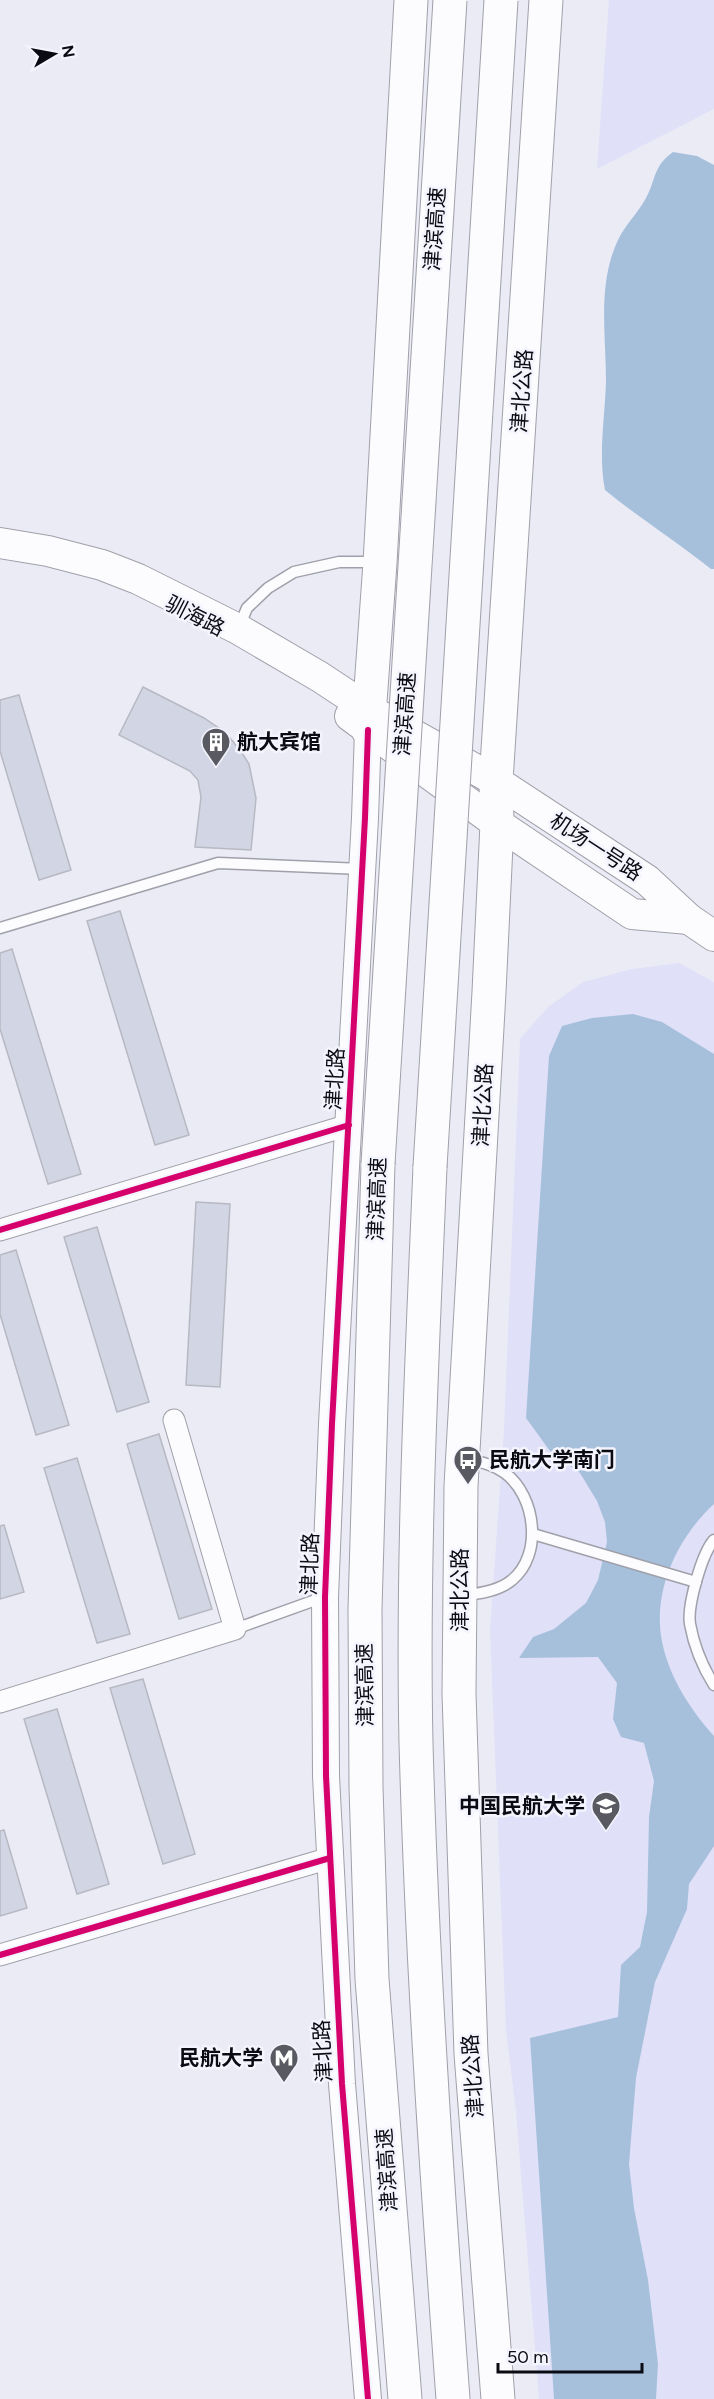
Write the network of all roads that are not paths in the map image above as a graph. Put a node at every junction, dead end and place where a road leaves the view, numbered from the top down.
1 (411, 0) edge
2 (450, 0) edge
3 (501, 0) edge
4 (546, 0) edge
5 (0, 543) edge
6 (0, 551) edge
7 (381, 563) junction
8 (236, 633) junction
9 (369, 720) junction
10 (496, 781) junction
11 (492, 821) junction
12 (363, 869) junction
13 (689, 920) junction
14 (0, 927) edge
15 (714, 936) edge
16 (349, 1125) junction
17 (0, 1230) edge
18 (174, 1420) dead end
19 (463, 1458) junction
20 (533, 1534) junction
21 (714, 1540) edge
22 (696, 1582) junction
23 (460, 1595) junction
24 (325, 1597) junction
25 (235, 1629) junction
26 (714, 1685) edge
27 (0, 1702) edge
28 (330, 1858) junction
29 (0, 1955) edge
30 (368, 2399) edge
31 (405, 2399) edge
32 (453, 2399) edge
33 (488, 2399) edge
34 (498, 2399) edge

1 - 7 main road
2 - 31 main road, 津滨高速, bridge
3 - 32 main road, bridge
4 - 10 main road, 津北公路
5 - 8 main road, 驯海路
6 - 8 main road, 驯海路
7 - 8 lane
7 - 9 main road
8 - 9 main road, 驯海路
9 - 10 main road
9 - 11 main road
9 - 12 street, 津北路
10 - 11 main road, 津北公路
10 - 13 main road, 机场一号路
11 - 13 main road, 机场一号路
11 - 19 main road, 津北公路
11 - 33 main road, 津北公路
12 - 14 lane
12 - 16 street, 津北路
13 - 15 main road, 机场一号路
16 - 17 street
16 - 24 street, 津北路
18 - 25 street
19 - 20 lane
19 - 23 main road, 津北公路
20 - 22 lane
20 - 23 lane
21 - 22 lane
22 - 26 lane
23 - 34 main road, 津北公路
24 - 25 lane
24 - 28 street, 津北路
25 - 27 street
28 - 29 street
28 - 30 street, 津北路

